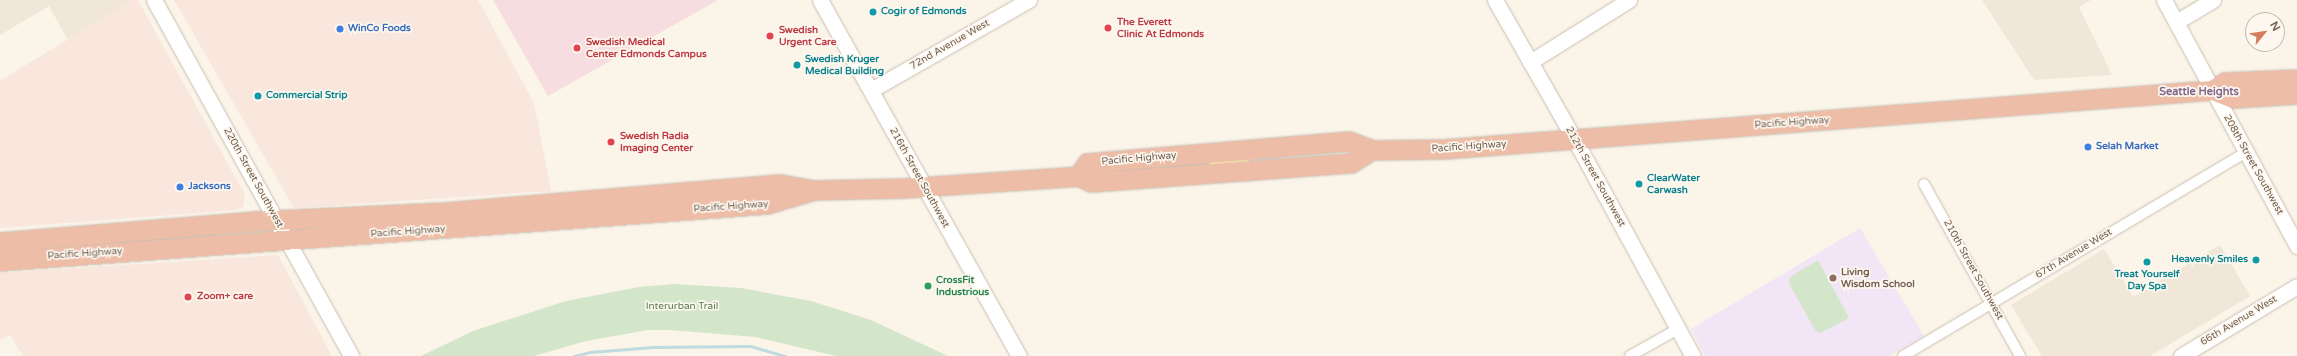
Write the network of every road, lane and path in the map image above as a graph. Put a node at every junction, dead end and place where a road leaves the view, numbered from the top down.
1 (154, 0) edge
2 (820, 0) edge
3 (1029, 0) edge
4 (1495, 0) edge
5 (1629, 0) edge
6 (2164, 0) edge
7 (2213, 0) edge
8 (2176, 22) junction
9 (1530, 62) junction
10 (2297, 79) edge
11 (871, 90) junction
12 (2212, 90) junction
13 (2297, 94) edge
14 (1575, 140) junction
15 (1254, 150) junction
16 (1372, 150) junction
17 (2246, 152) junction
18 (1214, 173) junction
19 (1078, 176) junction
20 (1924, 184) dead end
21 (924, 187) junction
22 (815, 190) junction
23 (277, 221) junction
24 (287, 240) junction
25 (3, 244) edge
26 (2297, 246) edge
27 (0, 261) edge
28 (2297, 286) edge
29 (1992, 303) junction
30 (1678, 329) junction
31 (351, 356) edge
32 (1019, 356) edge
33 (1630, 356) edge
34 (1693, 356) edge
35 (1903, 356) edge
36 (2020, 356) edge
37 (2181, 356) edge

1 - 23 street, 220th Street Southwest
2 - 11 street, 216th Street Southwest
3 - 11 street, 72nd Avenue West
4 - 9 street, 212th Street Southwest
5 - 9 street
6 - 8 street, 208th Street Southwest
7 - 8 street
8 - 12 street, 208th Street Southwest
9 - 14 street, 212th Street Southwest
10 - 12 highway, Pacific Highway
11 - 21 street, 216th Street Southwest
12 - 13 highway, Pacific Highway
12 - 14 highway, Pacific Highway
12 - 17 street, 208th Street Southwest
14 - 16 highway, Pacific Highway
14 - 30 street, 212th Street Southwest
15 - 16 highway, Pacific Highway
15 - 18 main road
15 - 19 highway, Pacific Highway
16 - 18 highway, Pacific Highway
17 - 26 street, 208th Street Southwest
17 - 29 street, 67th Avenue West
18 - 19 highway, Pacific Highway
19 - 21 highway, Pacific Highway
20 - 29 street, 210th Street Southwest
21 - 22 highway, Pacific Highway
21 - 32 street, 216th Street Southwest
22 - 23 highway, Pacific Highway
22 - 24 highway, Pacific Highway
23 - 24 street, 220th Street Southwest
23 - 25 highway, Pacific Highway
24 - 27 highway, Pacific Highway
24 - 31 street, 220th Street Southwest
28 - 37 street, 66th Avenue West
29 - 35 street, 67th Avenue West
29 - 36 street, 210th Street Southwest
30 - 33 street
30 - 34 street, 212th Street Southwest

